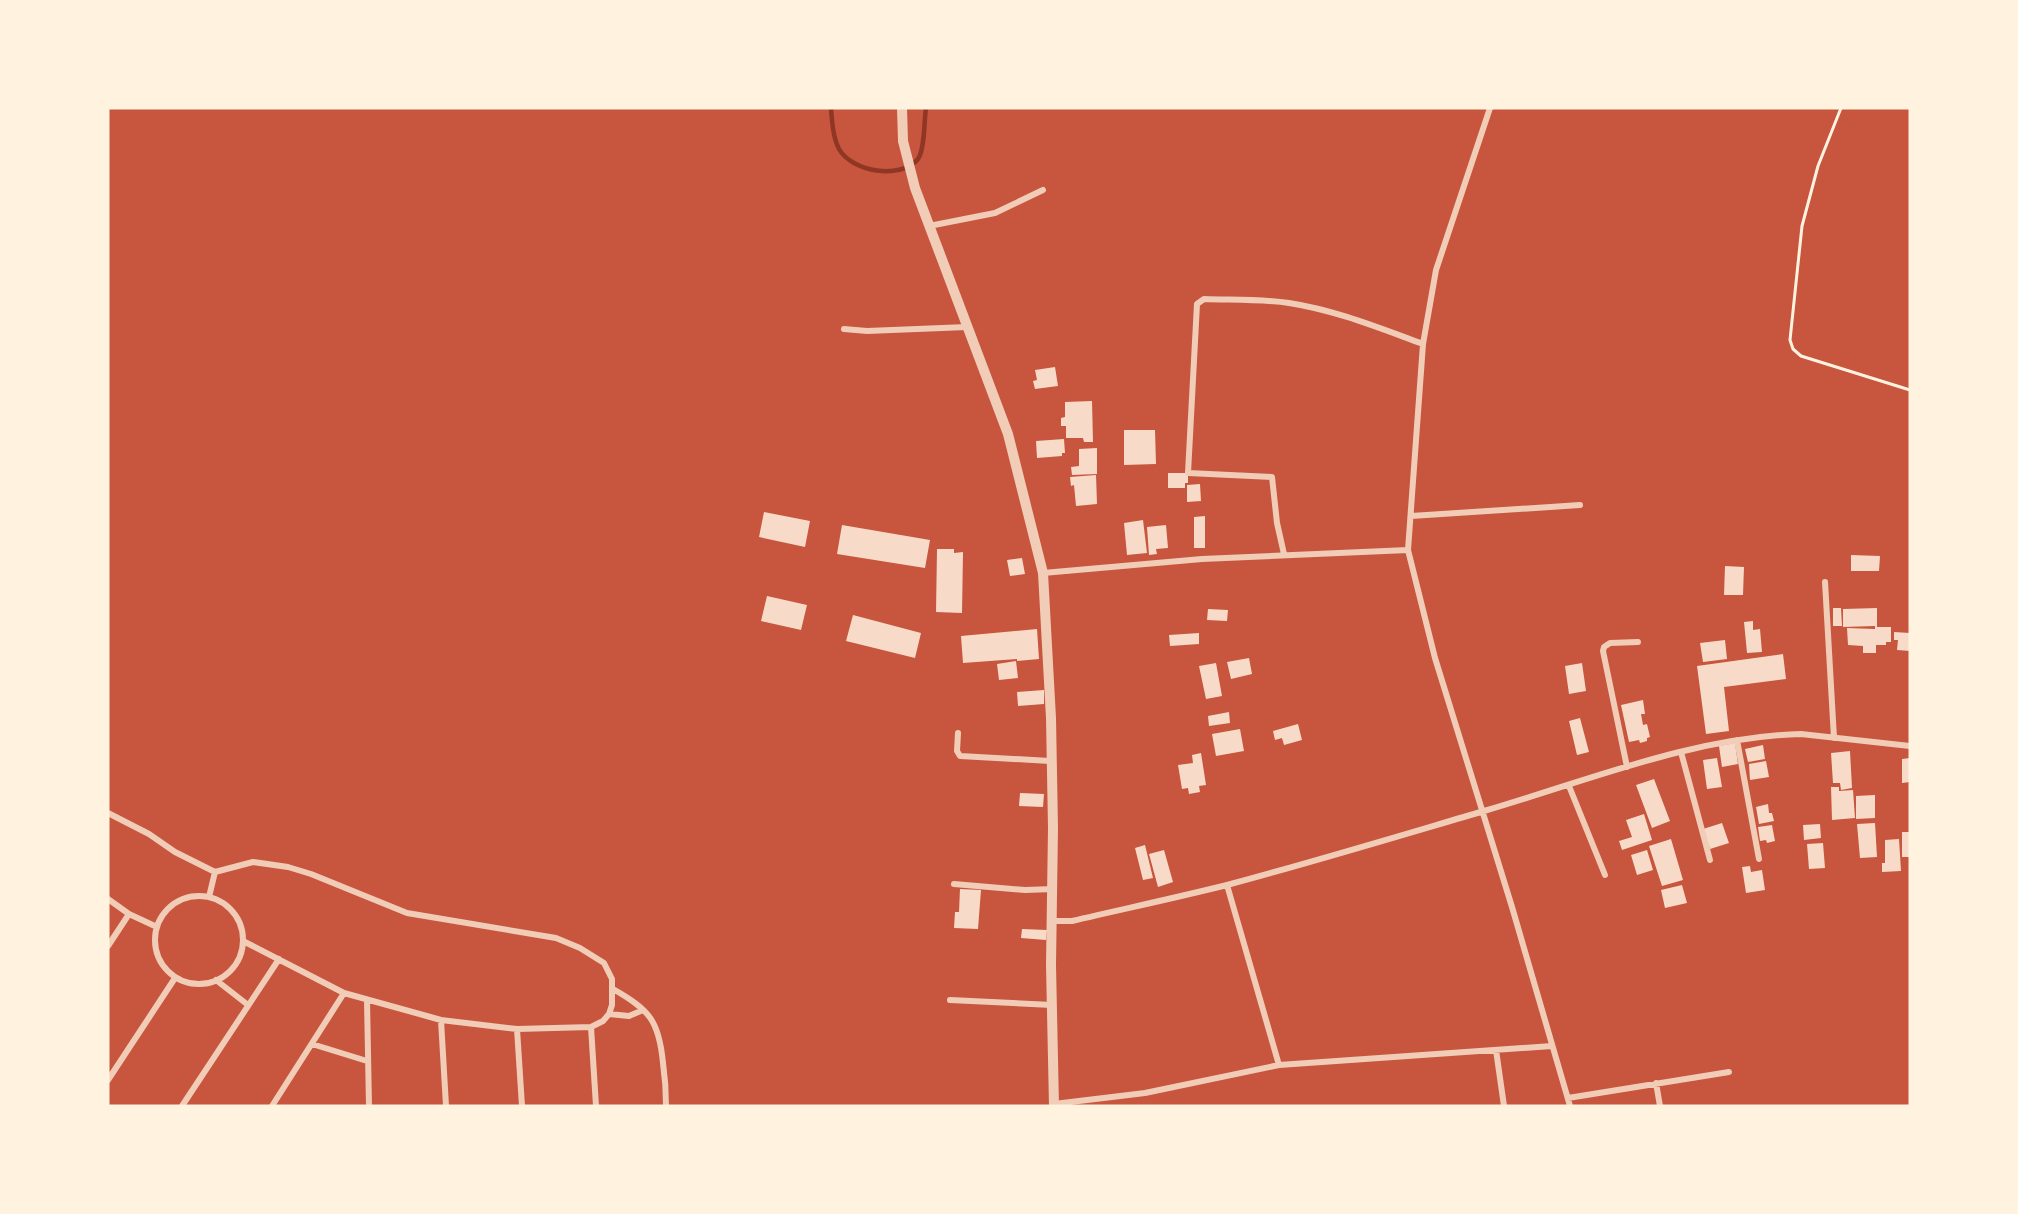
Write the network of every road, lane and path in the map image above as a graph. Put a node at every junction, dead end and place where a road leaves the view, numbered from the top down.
1 (902, 108) edge
2 (1490, 108) edge
3 (1841, 108) edge
4 (1043, 189) dead end
5 (928, 226) junction
6 (967, 327) junction
7 (844, 329) dead end
8 (1423, 344) junction
9 (1910, 390) edge
10 (1580, 505) dead end
11 (1411, 516) junction
12 (1408, 550) junction
13 (1284, 555) junction
14 (1043, 573) junction
15 (1825, 582) dead end
16 (1638, 642) dead end
17 (958, 733) dead end
18 (1834, 738) junction
19 (1737, 740) junction
20 (1910, 746) edge
21 (1681, 752) junction
22 (1050, 761) junction
23 (1628, 768) junction
24 (1569, 786) junction
25 (1483, 811) junction
26 (108, 813) edge
27 (1759, 859) dead end
28 (1710, 860) dead end
29 (215, 872) junction
30 (1605, 874) dead end
31 (954, 884) dead end
32 (1227, 885) junction
33 (1053, 889) junction
34 (209, 897) junction
35 (108, 899) edge
36 (129, 914) junction
37 (1053, 921) junction
38 (157, 927) junction
39 (243, 941) junction
40 (108, 946) edge
41 (279, 959) junction
42 (175, 978) junction
43 (216, 980) junction
44 (613, 989) junction
45 (344, 993) junction
46 (367, 1000) junction
47 (950, 1000) dead end
48 (248, 1005) junction
49 (1052, 1005) junction
50 (644, 1010) junction
51 (609, 1014) junction
52 (441, 1020) junction
53 (591, 1027) junction
54 (517, 1029) junction
55 (312, 1044) junction
56 (1552, 1046) junction
57 (1496, 1050) junction
58 (367, 1061) junction
59 (1279, 1065) junction
60 (1729, 1072) dead end
61 (108, 1080) edge
62 (1656, 1083) junction
63 (1568, 1098) junction
64 (1054, 1105) edge
65 (182, 1106) edge
66 (272, 1106) edge
67 (369, 1106) edge
68 (446, 1106) edge
69 (522, 1106) edge
70 (596, 1106) edge
71 (666, 1106) edge
72 (1504, 1106) edge
73 (1570, 1106) edge
74 (1660, 1106) edge

1 - 5 street
2 - 8 street
3 - 9 path
4 - 5 street
5 - 6 street
6 - 7 street
6 - 14 street
8 - 11 street
8 - 13 street
10 - 11 street
11 - 12 street
12 - 13 street
12 - 25 street
13 - 14 street
14 - 22 street
15 - 18 street
16 - 23 street
17 - 22 street
18 - 19 street
18 - 20 street
19 - 21 street
19 - 27 street
21 - 23 street
21 - 28 street
22 - 33 street
23 - 24 street
24 - 25 street
24 - 30 street
25 - 32 street
25 - 56 street
26 - 29 street
29 - 34 street
29 - 44 street
31 - 33 street
32 - 37 street
32 - 59 street
33 - 37 street
34 - 38 street
34 - 39 street
35 - 36 street
36 - 38 street
36 - 40 street
37 - 49 street
38 - 42 street
39 - 41 street
39 - 43 street
41 - 45 street
41 - 48 street
42 - 43 street
42 - 61 street
43 - 48 street
44 - 50 street
44 - 51 street
45 - 46 street
45 - 55 street
46 - 52 street
46 - 58 street
47 - 49 street
48 - 65 street
49 - 64 street
50 - 51 street
50 - 71 street
51 - 53 street
52 - 54 street
52 - 68 street
53 - 54 street
53 - 70 street
54 - 69 street
55 - 58 street
55 - 66 street
56 - 57 street
56 - 63 street
57 - 59 street
57 - 72 street
58 - 67 street
59 - 64 street
60 - 62 street
62 - 63 street
62 - 74 street
63 - 73 street

